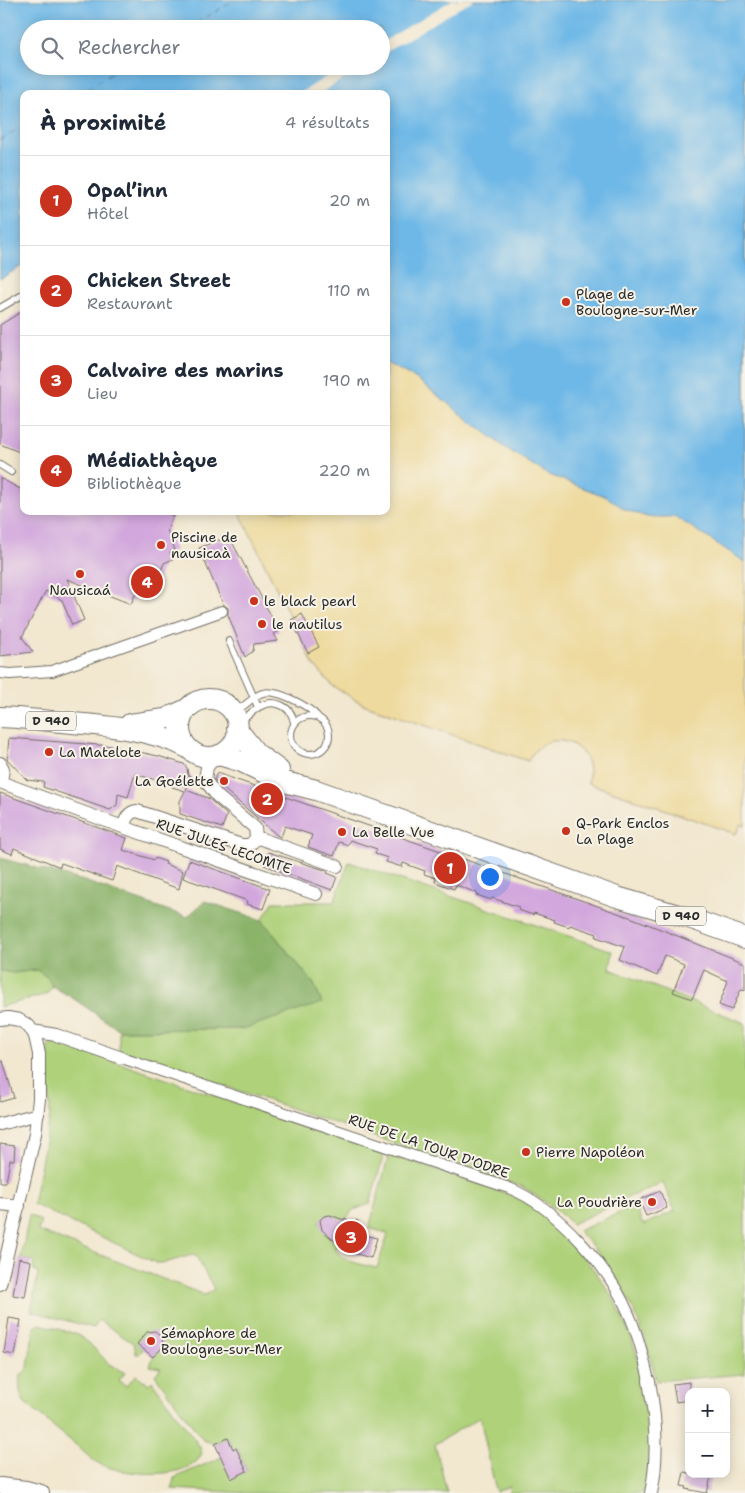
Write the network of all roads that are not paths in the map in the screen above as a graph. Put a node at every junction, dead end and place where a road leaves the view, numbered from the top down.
1 (20, 296) edge
2 (0, 308) edge
3 (0, 465) edge
4 (11, 472) dead end
5 (222, 611) dead end
6 (229, 641) dead end
7 (0, 673) edge
8 (253, 698) junction
9 (225, 705) junction
10 (258, 707) junction
11 (187, 709) junction
12 (0, 717) edge
13 (319, 718) junction
14 (294, 723) junction
15 (101, 726) junction
16 (237, 727) junction
17 (188, 748) junction
18 (217, 756) junction
19 (0, 763) edge
20 (0, 782) edge
21 (316, 790) junction
22 (123, 827) junction
23 (256, 837) junction
24 (337, 866) dead end
25 (316, 894) dead end
26 (617, 897) junction
27 (745, 938) edge
28 (745, 949) edge
29 (0, 1019) edge
30 (32, 1031) junction
31 (122, 1058) joint
32 (38, 1114) junction
33 (0, 1124) edge
34 (0, 1204) edge
35 (19, 1206) junction
36 (0, 1284) edge
37 (649, 1382) joint
38 (0, 1486) edge
39 (41, 1493) edge
40 (651, 1493) edge

1 - 2 lane
3 - 4 lane
5 - 7 street
6 - 8 lane
8 - 9 lane
8 - 10 lane
8 - 13 lane
9 - 11 main road
9 - 16 main road
10 - 14 lane
10 - 16 lane
11 - 15 main road, D 940
11 - 17 main road
12 - 15 main road, D 940
13 - 14 lane
13 - 14 lane
15 - 17 main road, D 940
16 - 18 main road
16 - 21 main road, D 940
17 - 18 main road
18 - 21 main road, D 940
18 - 23 street, RUE JULES LECOMTE
19 - 20 street, RUE JULES LECOMTE
20 - 22 street, RUE JULES LECOMTE
21 - 26 main road, D 940
22 - 23 street, RUE JULES LECOMTE
22 - 25 street, RUE JULES LECOMTE
23 - 24 street, RUE JULES LECOMTE
26 - 27 main road, D 940
26 - 28 main road, D 940
29 - 30 street, RUE DE LA TOUR D'ODRE
30 - 31 street, RUE DE LA TOUR D'ODRE
30 - 32 street
31 - 37 street, RUE DE LA TOUR D'ODRE
32 - 33 street
32 - 35 street
34 - 35 street
35 - 36 street
37 - 40 street, RUE DE LA TOUR D'ODRE
38 - 39 street

